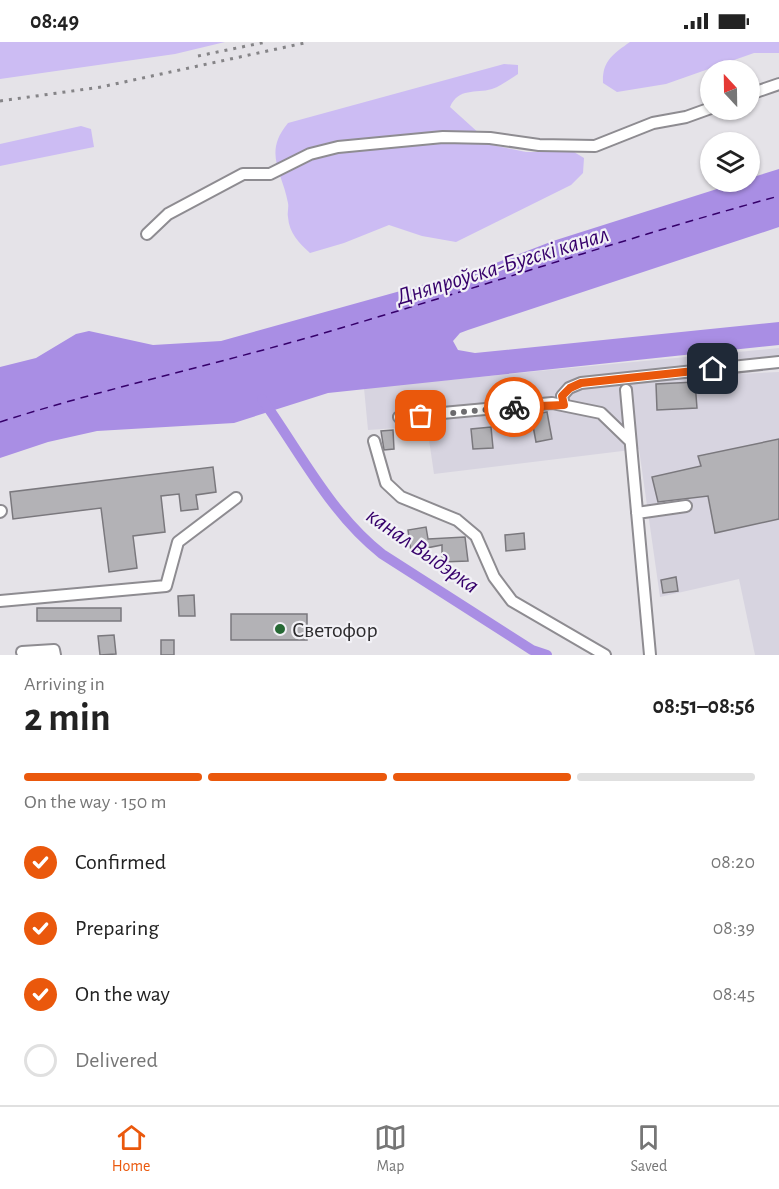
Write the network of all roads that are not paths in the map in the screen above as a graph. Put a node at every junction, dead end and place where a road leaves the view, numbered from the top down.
1 (779, 84) edge
2 (760, 91) edge
3 (700, 112) edge
4 (147, 234) dead end
5 (779, 362) edge
6 (626, 390) dead end
7 (564, 405) junction
8 (399, 417) dead end
9 (374, 441) dead end
10 (630, 441) junction
11 (236, 498) dead end
12 (686, 506) dead end
13 (637, 513) junction
14 (0, 602) edge
15 (22, 652) dead end
16 (55, 655) edge
17 (605, 655) edge
18 (650, 655) edge

1 - 2 lane
3 - 4 lane
5 - 7 lane
6 - 10 lane
7 - 8 lane
7 - 10 lane
9 - 17 lane
10 - 13 lane
11 - 14 lane
12 - 13 lane
13 - 18 lane
15 - 16 lane

